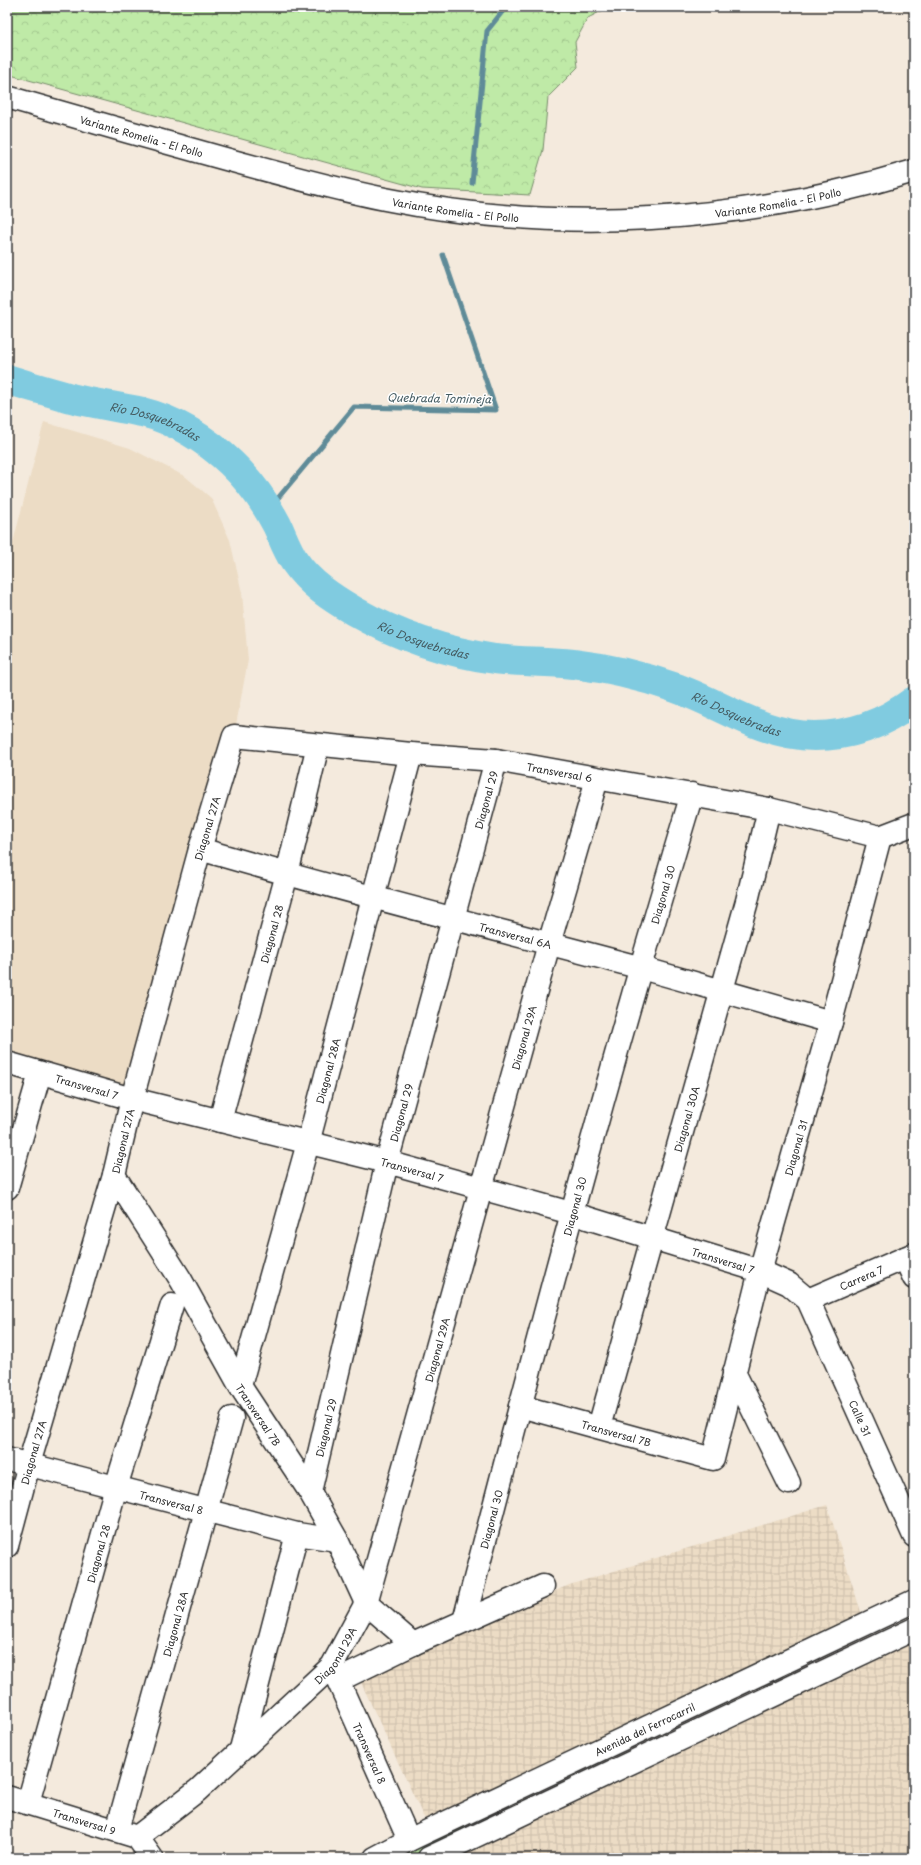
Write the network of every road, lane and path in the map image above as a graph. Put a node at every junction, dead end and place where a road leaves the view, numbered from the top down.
1 (7, 97) edge
2 (914, 171) edge
3 (234, 736) joint
4 (318, 745) junction
5 (411, 754) junction
6 (496, 760) junction
7 (597, 779) junction
8 (692, 794) junction
9 (769, 809) junction
10 (914, 824) edge
11 (880, 837) junction
12 (200, 849) junction
13 (287, 874) junction
14 (373, 898) junction
15 (453, 920) junction
16 (549, 944) junction
17 (639, 968) junction
18 (721, 991) junction
19 (831, 1022) junction
20 (7, 1063) edge
21 (40, 1073) junction
22 (132, 1099) junction
23 (220, 1121) junction
24 (308, 1143) junction
25 (387, 1162) junction
26 (114, 1175) junction
27 (7, 1188) edge
28 (481, 1190) junction
29 (571, 1213) junction
30 (653, 1238) junction
31 (910, 1256) edge
32 (760, 1271) junction
33 (914, 1278) edge
34 (808, 1300) junction
35 (172, 1305) dead end
36 (734, 1372) junction
37 (240, 1386) junction
38 (520, 1406) junction
39 (232, 1418) dead end
40 (598, 1428) junction
41 (7, 1459) edge
42 (713, 1459) joint
43 (28, 1464) junction
44 (789, 1483) dead end
45 (116, 1487) junction
46 (310, 1492) junction
47 (206, 1510) junction
48 (297, 1534) junction
49 (914, 1536) edge
50 (338, 1540) junction
51 (7, 1546) edge
52 (543, 1586) dead end
53 (914, 1601) edge
54 (366, 1603) junction
55 (464, 1621) junction
56 (914, 1630) edge
57 (413, 1644) junction
58 (335, 1673) junction
59 (241, 1749) junction
60 (7, 1796) edge
61 (28, 1803) junction
62 (127, 1834) junction
63 (409, 1840) junction
64 (152, 1858) edge
65 (375, 1858) edge
66 (428, 1858) edge

1 - 2 main road, Variante Romelia - El Pollo
3 - 4 main road, Transversal 6
3 - 12 main road, Diagonal 27A
4 - 5 main road, Transversal 6
4 - 13 main road, Diagonal 28
5 - 6 main road, Transversal 6
5 - 14 main road, Diagonal 28A
6 - 7 main road, Transversal 6
6 - 15 main road, Diagonal 29
7 - 8 main road, Transversal 6
7 - 16 main road, Diagonal 29A
8 - 9 main road, Transversal 6
8 - 17 main road, Diagonal 30
9 - 11 main road, Transversal 6
9 - 18 main road, Diagonal 30A
10 - 11 main road
11 - 19 main road, Diagonal 31
12 - 13 main road, Transversal 6A
12 - 22 main road, Diagonal 27A
13 - 14 main road, Transversal 6A
13 - 23 main road, Diagonal 28
14 - 15 main road, Transversal 6A
14 - 24 main road, Diagonal 28A
15 - 16 main road, Transversal 6A
15 - 25 main road, Diagonal 29
16 - 17 main road, Transversal 6A
16 - 28 main road, Diagonal 29A
17 - 18 main road, Transversal 6A
17 - 29 main road, Diagonal 30
18 - 19 main road, Transversal 6A
18 - 30 main road, Diagonal 30A
19 - 32 main road, Diagonal 31
20 - 21 main road, Transversal 7
21 - 22 main road, Transversal 7
21 - 27 main road
22 - 23 main road, Transversal 7
22 - 26 main road, Diagonal 27A
23 - 24 main road, Transversal 7
24 - 25 main road, Transversal 7
24 - 37 main road, Diagonal 28A
25 - 28 main road, Transversal 7
25 - 46 main road, Diagonal 29
26 - 37 main road, Transversal 7B
26 - 43 main road, Diagonal 27A
28 - 29 main road, Transversal 7
28 - 54 main road, Diagonal 29A
29 - 30 main road, Transversal 7
29 - 38 main road, Diagonal 30
30 - 32 main road, Transversal 7
30 - 40 main road, Diagonal 30A
31 - 33 main road
31 - 34 main road, Carrera 7
32 - 34 main road, Transversal 7
32 - 36 main road, Diagonal 31
34 - 49 main road, Calle 31
35 - 45 main road, Diagonal 28
36 - 42 main road, Diagonal 31
36 - 44 main road
37 - 46 main road, Transversal 7B
38 - 40 main road, Transversal 7B
38 - 55 main road, Diagonal 30
39 - 47 main road, Diagonal 28A
40 - 42 main road, Transversal 7B
41 - 43 main road, Transversal 8
43 - 45 main road, Transversal 8
43 - 51 main road, Diagonal 27A
45 - 47 main road, Transversal 8
45 - 61 main road, Diagonal 28
46 - 50 main road, Transversal 7B
47 - 48 main road, Transversal 8
47 - 62 main road, Diagonal 28A
48 - 50 main road, Transversal 8
48 - 59 main road
50 - 54 main road, Transversal 7B
52 - 55 main road
53 - 63 main road, Avenida del Ferrocarril
54 - 57 main road, Transversal 7B
54 - 58 main road, Diagonal 29A
55 - 57 main road
56 - 66 main road
57 - 58 main road
58 - 59 main road, Diagonal 29A
58 - 63 main road, Transversal 8
59 - 62 main road, Diagonal 29A
60 - 61 main road, Transversal 9
61 - 62 main road, Transversal 9
62 - 64 main road
63 - 65 main road, Avenida del Ferrocarril

